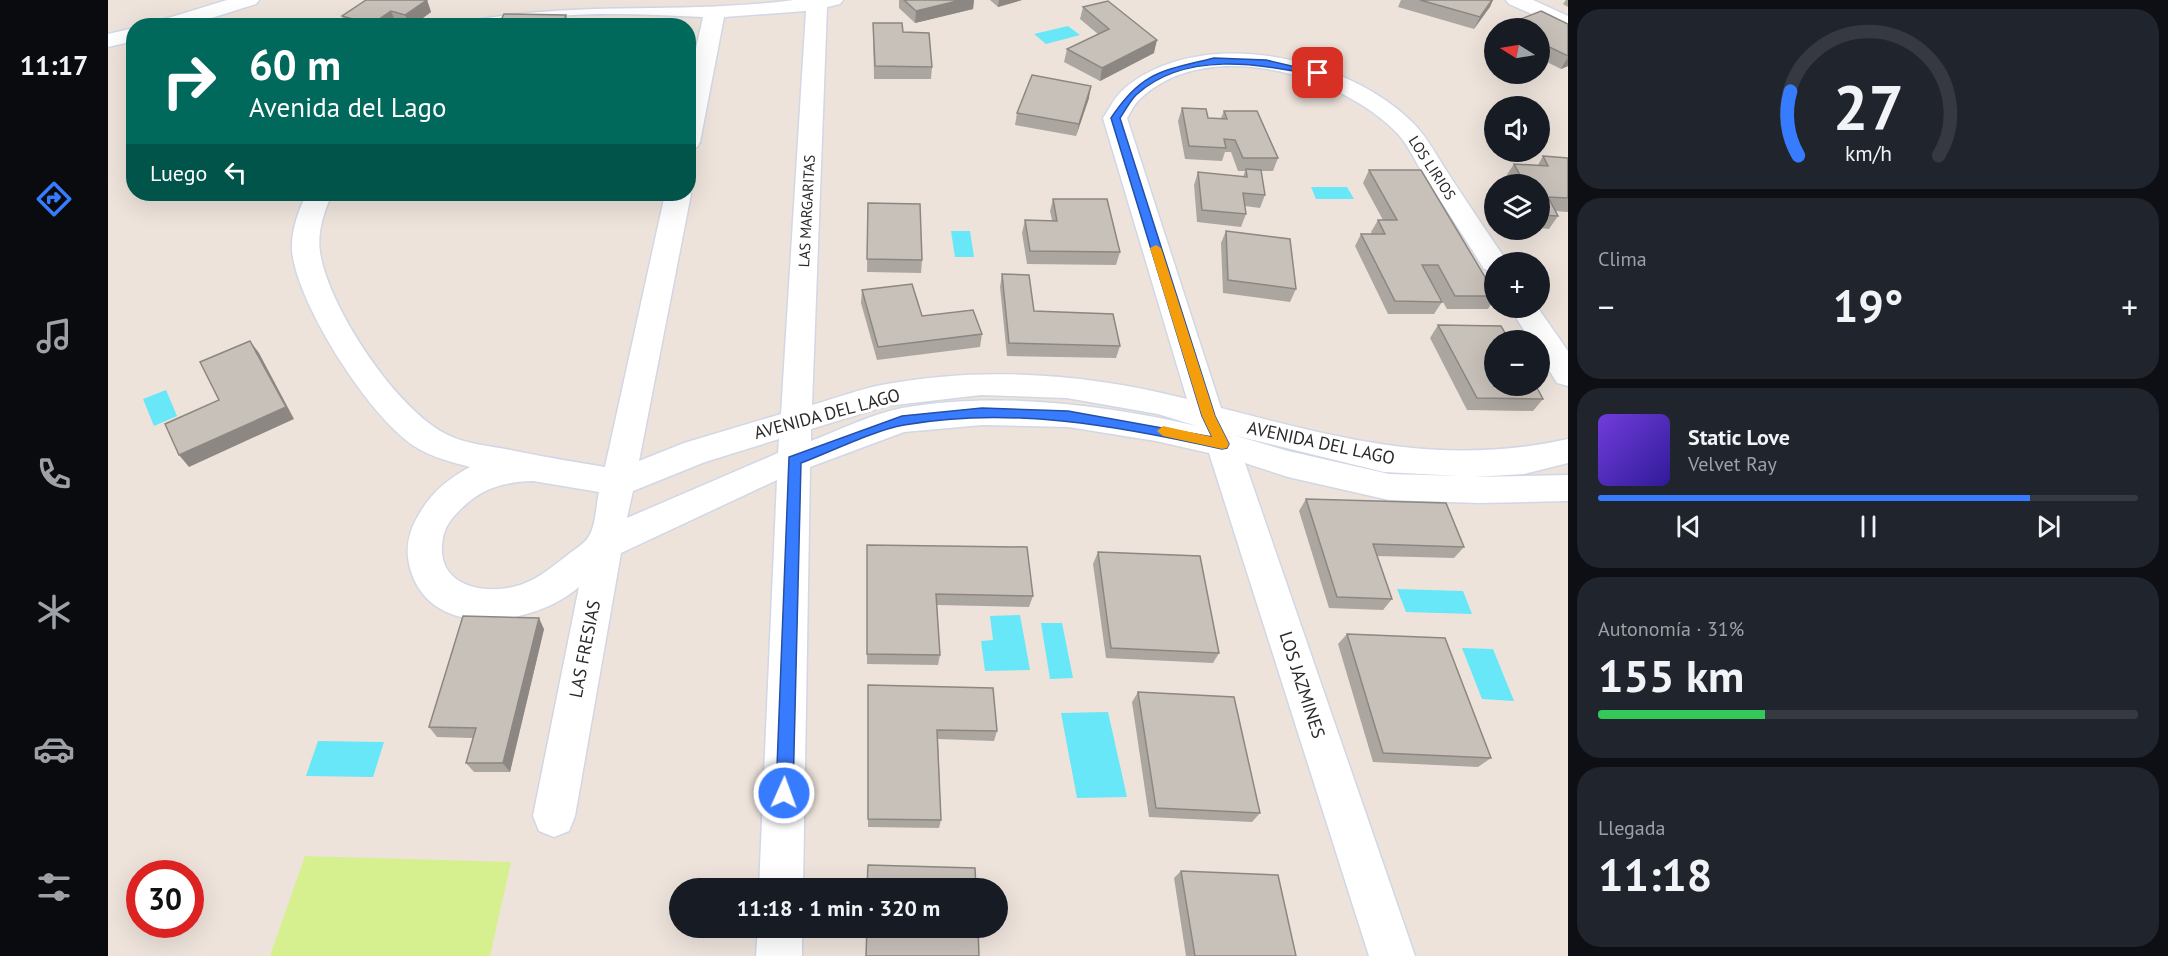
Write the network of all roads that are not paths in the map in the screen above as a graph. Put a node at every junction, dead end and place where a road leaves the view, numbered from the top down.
1 (249, 0) edge
2 (1516, 0) edge
3 (825, 2) edge
4 (715, 11) junction
5 (189, 18) edge
6 (484, 18) edge
7 (1568, 24) edge
8 (126, 36) edge
9 (108, 41) edge
10 (696, 103) edge
11 (316, 201) edge
12 (677, 201) edge
13 (1487, 252) edge
14 (1531, 318) edge
15 (1568, 375) edge
16 (798, 420) junction
17 (1215, 430) junction
18 (1568, 451) edge
19 (794, 460) junction
20 (543, 470) junction
21 (620, 482) junction
22 (1568, 488) edge
23 (591, 555) junction
24 (554, 816) dead end
25 (781, 878) edge
26 (780, 938) edge
27 (779, 956) edge
28 (1392, 956) edge

1 - 5 street
2 - 7 street
3 - 4 street
3 - 16 street, LAS MARGARITAS
4 - 6 street
4 - 10 street
8 - 9 street
11 - 20 street
12 - 21 street
13 - 17 street, LOS LIRIOS
14 - 15 street
16 - 17 street, AVENIDA DEL LAGO
16 - 19 street
16 - 21 street, AVENIDA DEL LAGO
17 - 18 street, AVENIDA DEL LAGO
17 - 19 street, AVENIDA DEL LAGO
17 - 22 street, AVENIDA DEL LAGO
17 - 28 street, LOS JAZMINES
19 - 23 street, AVENIDA DEL LAGO
19 - 25 street
20 - 21 street, AVENIDA DEL LAGO
20 - 23 street, AVENIDA DEL LAGO
20 - 23 street, AVENIDA DEL LAGO
21 - 23 street, LAS FRESIAS
23 - 24 street, LAS FRESIAS
26 - 27 street

